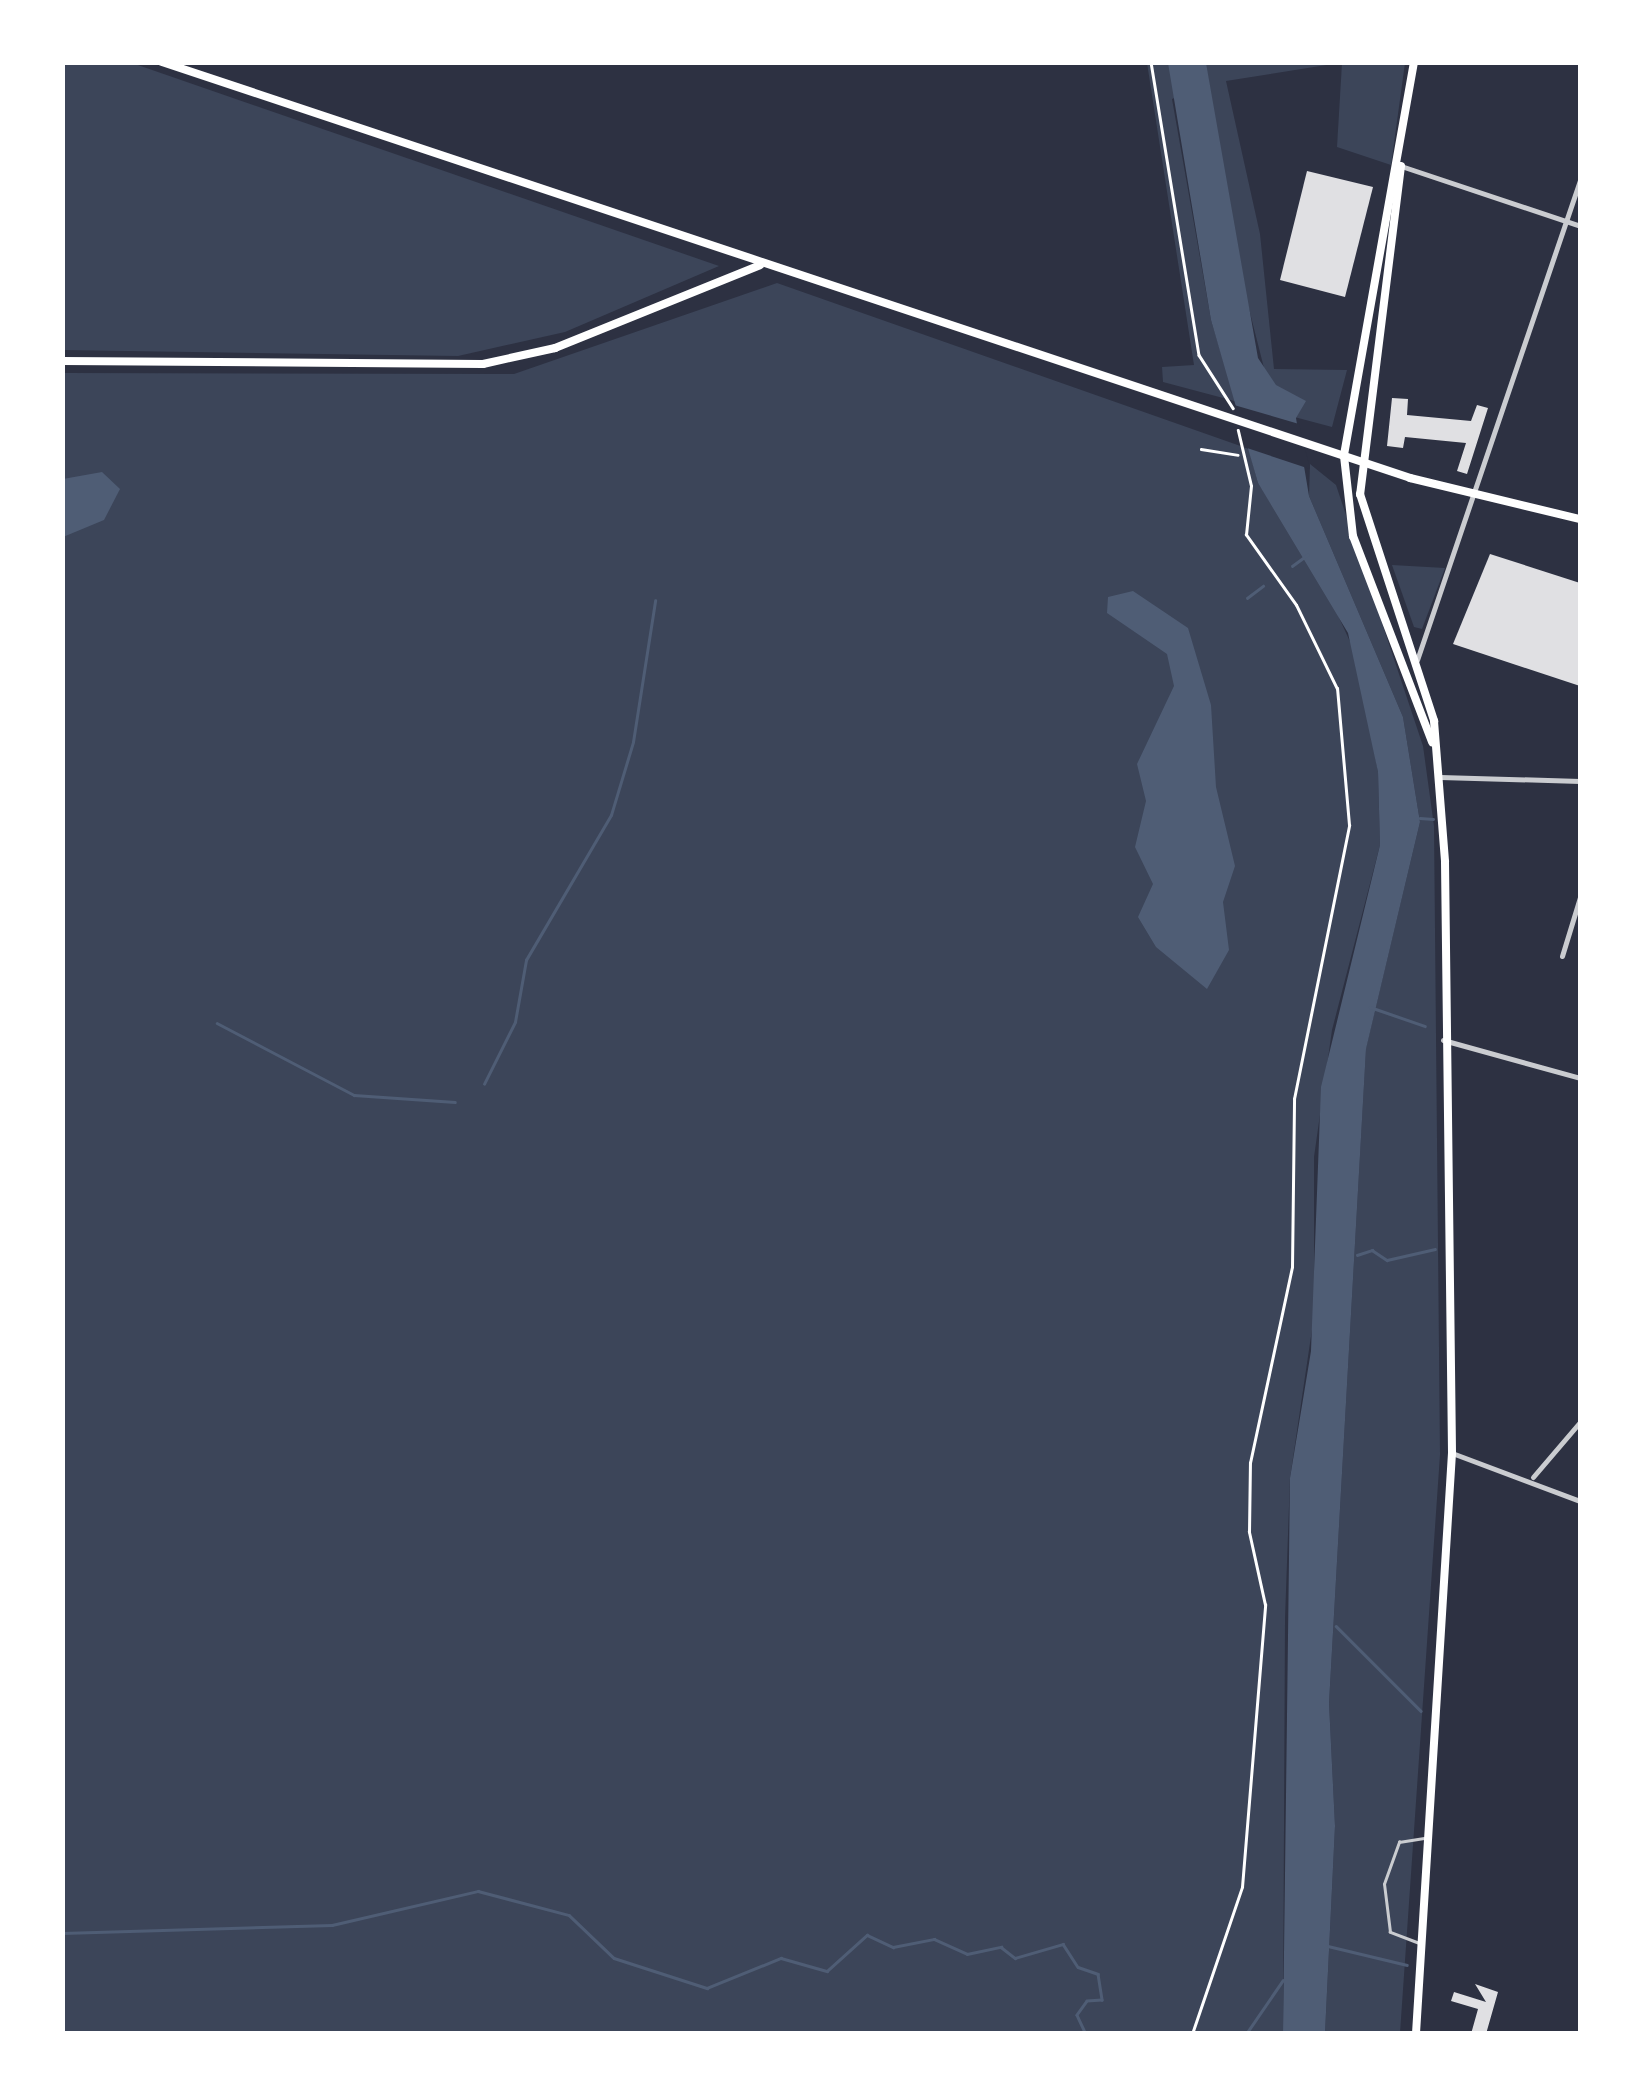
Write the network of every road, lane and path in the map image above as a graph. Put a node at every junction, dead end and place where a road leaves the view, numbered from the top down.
1 (162, 62) edge
2 (1151, 62) edge
3 (1414, 62) edge
4 (1402, 166) junction
5 (1580, 180) edge
6 (1566, 222) junction
7 (1580, 226) edge
8 (762, 264) junction
9 (62, 361) edge
10 (1200, 449) dead end
11 (1240, 455) junction
12 (1344, 456) junction
13 (1362, 462) junction
14 (1476, 496) junction
15 (1580, 519) edge
16 (1417, 660) junction
17 (1434, 746) junction
18 (1440, 778) junction
19 (1580, 780) edge
20 (1580, 897) edge
21 (1562, 956) dead end
22 (1443, 1040) junction
23 (1580, 1078) edge
24 (1580, 1422) edge
25 (1452, 1453) junction
26 (1532, 1477) junction
27 (1580, 1502) edge
28 (1430, 1838) junction
29 (1424, 1943) junction
30 (1192, 2034) edge
31 (1416, 2034) edge

1 - 8 main road
2 - 11 path
3 - 4 main road
4 - 6 street
4 - 12 main road
4 - 13 main road
5 - 6 street
6 - 7 street
6 - 14 street
8 - 9 main road
8 - 12 main road
10 - 11 path
11 - 30 path
12 - 13 main road
12 - 17 main road
13 - 14 main road
13 - 16 main road
14 - 15 main road
14 - 16 street
16 - 17 main road
17 - 18 main road
18 - 19 street
18 - 22 main road
20 - 21 street
22 - 23 street
22 - 25 main road
24 - 26 street
25 - 26 street
25 - 28 main road
26 - 27 street
28 - 29 main road
28 - 29 lane
29 - 31 main road

